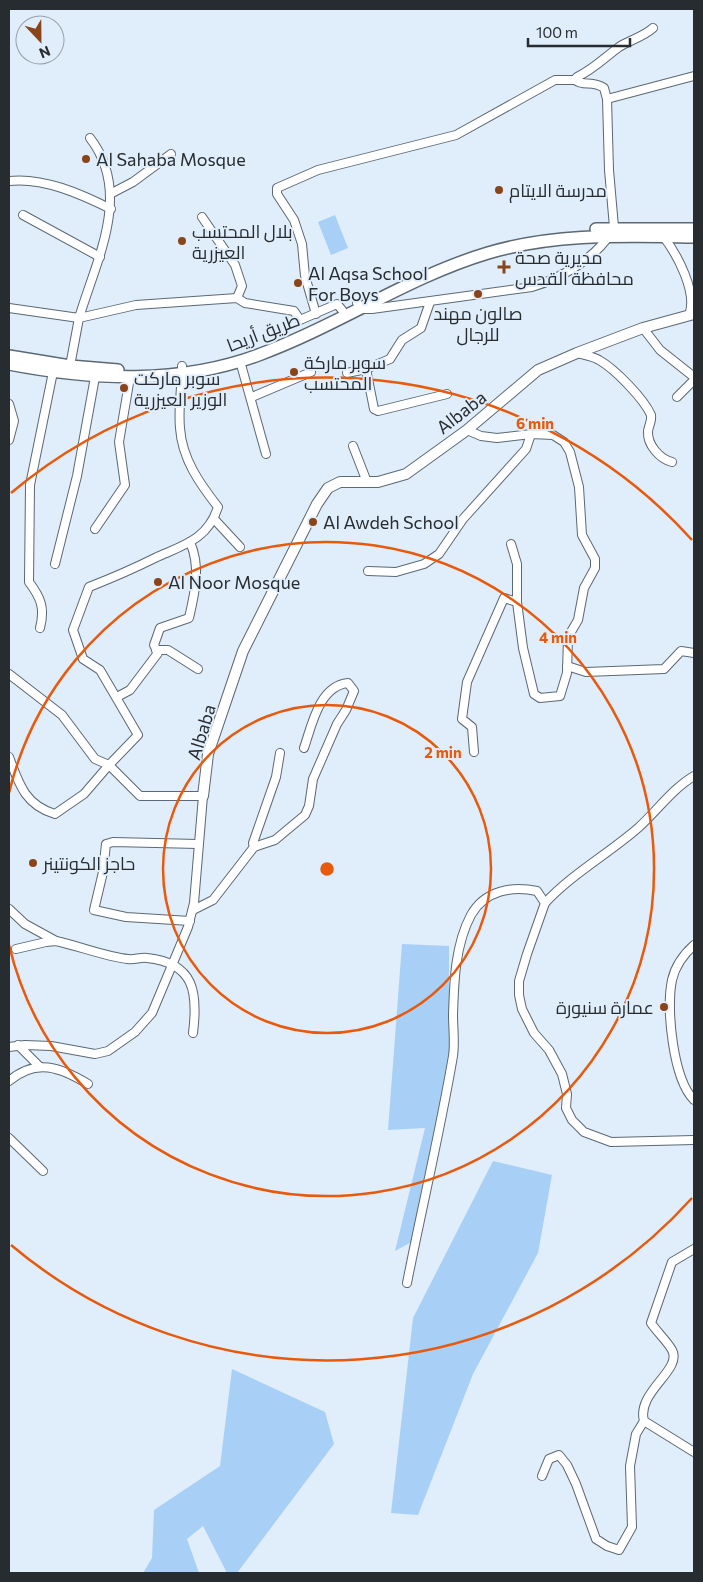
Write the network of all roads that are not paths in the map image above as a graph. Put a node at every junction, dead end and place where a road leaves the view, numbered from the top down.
1 (653, 28) dead end
2 (694, 76) edge
3 (575, 80) junction
4 (607, 99) junction
5 (90, 138) dead end
6 (171, 154) dead end
7 (9, 181) edge
8 (110, 194) junction
9 (111, 209) junction
10 (23, 215) dead end
11 (202, 217) dead end
12 (694, 229) edge
13 (612, 231) junction
14 (663, 236) junction
15 (694, 237) edge
16 (100, 257) junction
17 (237, 298) junction
18 (430, 302) junction
19 (359, 305) junction
20 (9, 308) edge
21 (342, 310) junction
22 (316, 314) junction
23 (692, 315) edge
24 (79, 318) junction
25 (643, 328) junction
26 (577, 353) junction
27 (9, 356) edge
28 (240, 361) junction
29 (9, 364) edge
30 (70, 366) junction
31 (366, 369) junction
32 (182, 370) junction
33 (53, 372) junction
34 (311, 372) dead end
35 (347, 373) dead end
36 (94, 377) junction
37 (130, 377) junction
38 (694, 378) edge
39 (447, 394) dead end
40 (677, 396) dead end
41 (252, 397) junction
42 (9, 404) edge
43 (11, 422) edge
44 (467, 430) junction
45 (531, 434) junction
46 (9, 440) edge
47 (353, 446) dead end
48 (266, 454) dead end
49 (672, 462) dead end
50 (367, 482) junction
51 (214, 519) junction
52 (95, 529) dead end
53 (190, 542) junction
54 (511, 544) dead end
55 (240, 547) dead end
56 (54, 564) dead end
57 (368, 571) dead end
58 (516, 602) junction
59 (40, 628) dead end
60 (156, 650) junction
61 (694, 653) edge
62 (567, 666) junction
63 (198, 668) dead end
64 (9, 674) edge
65 (117, 697) junction
66 (304, 748) dead end
67 (474, 752) dead end
68 (280, 753) dead end
69 (9, 757) edge
70 (109, 765) junction
71 (694, 776) edge
72 (203, 796) junction
73 (198, 844) junction
74 (254, 847) junction
75 (545, 903) junction
76 (9, 909) edge
77 (193, 910) junction
78 (190, 921) junction
79 (56, 942) junction
80 (694, 944) edge
81 (16, 949) dead end
82 (173, 966) junction
83 (193, 1033) dead end
84 (18, 1045) junction
85 (9, 1047) edge
86 (39, 1066) junction
87 (9, 1082) edge
88 (88, 1084) dead end
89 (694, 1100) edge
90 (9, 1138) edge
91 (694, 1140) edge
92 (42, 1171) dead end
93 (694, 1248) edge
94 (407, 1283) dead end
95 (644, 1421) junction
96 (694, 1452) edge
97 (542, 1476) dead end

1 - 3 street
2 - 4 street
3 - 4 street
3 - 22 street
4 - 13 street
5 - 8 street
6 - 8 street
7 - 9 street
8 - 9 street
9 - 16 street
10 - 16 street
11 - 17 street
12 - 13 main road, طريق أريحا
13 - 14 main road, طريق أريحا
13 - 18 street
13 - 19 main road, طريق أريحا
14 - 15 main road, طريق أريحا
14 - 23 street
16 - 24 street
17 - 22 street
17 - 24 street
18 - 19 street
18 - 31 street
19 - 21 main road, طريق أريحا
19 - 28 main road, طريق أريحا
20 - 24 street
21 - 22 street
21 - 32 main road, طريق أريحا
23 - 25 street, Albaba
24 - 30 street
25 - 26 street, Albaba
25 - 38 street
26 - 44 street, Albaba
26 - 49 street
27 - 30 main road, طريق أريحا
28 - 32 main road, طريق أريحا
28 - 41 street
29 - 33 main road, طريق أريحا
30 - 32 main road, طريق أريحا
31 - 35 street
31 - 39 street
32 - 37 main road, طريق أريحا
32 - 51 street
33 - 36 main road, طريق أريحا
33 - 59 street
34 - 41 street
36 - 37 main road, طريق أريحا
36 - 56 street
37 - 52 street
38 - 40 street
41 - 48 street
42 - 43 street
43 - 46 street
44 - 45 street
44 - 50 street, Albaba
45 - 57 street
45 - 62 street
47 - 50 street
50 - 72 street, Albaba
51 - 53 street
51 - 55 street
53 - 60 street
53 - 65 street
54 - 58 street
58 - 62 street
58 - 67 street
60 - 63 street
60 - 65 street
61 - 62 street
64 - 70 street
65 - 70 street
66 - 74 street
68 - 74 street
69 - 70 street
70 - 72 street
71 - 75 street
72 - 73 street
73 - 77 street
73 - 78 street
74 - 77 street
75 - 91 street
75 - 94 street
76 - 79 street
77 - 78 street
78 - 82 street
79 - 81 street
79 - 82 street
80 - 89 street
82 - 83 street
82 - 84 street
84 - 85 street
84 - 86 street
86 - 87 street
86 - 88 street
90 - 92 street
93 - 95 street
95 - 96 street
95 - 97 street

